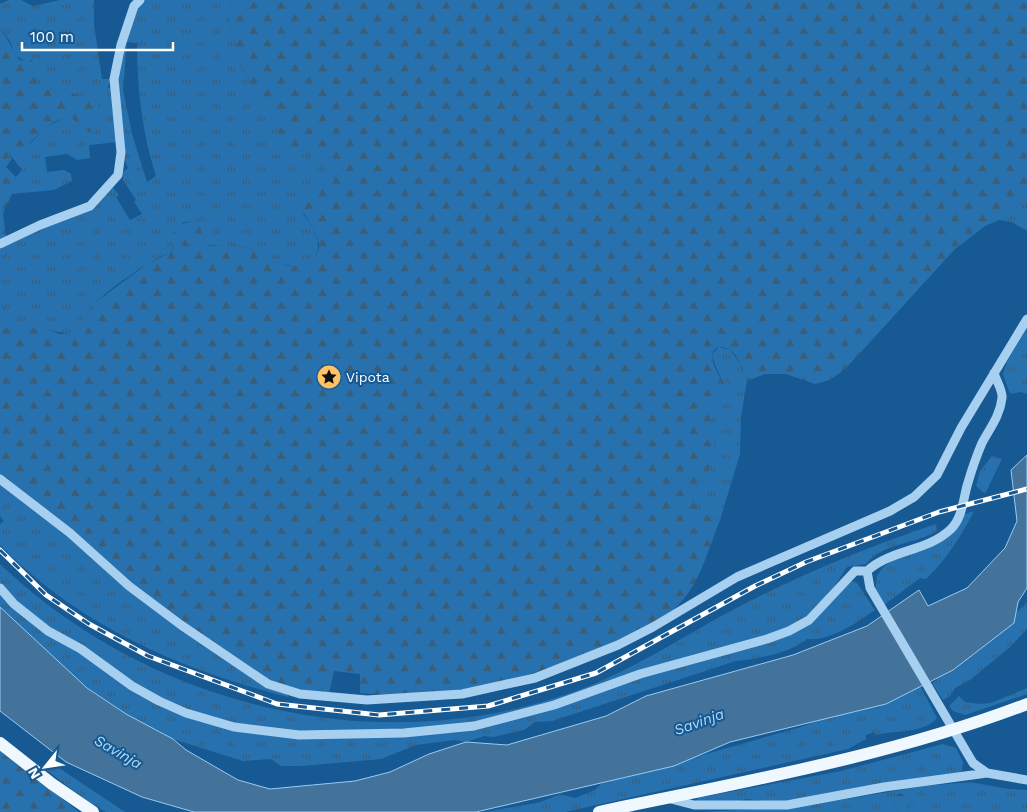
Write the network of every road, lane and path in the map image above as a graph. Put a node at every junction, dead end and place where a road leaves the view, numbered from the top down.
1 (140, 0) edge
2 (0, 244) edge
3 (1027, 319) edge
4 (994, 373) junction
5 (0, 479) edge
6 (867, 572) junction
7 (0, 588) edge
8 (1027, 704) edge
9 (954, 729) junction
10 (0, 742) edge
11 (987, 773) junction
12 (1027, 780) edge
13 (666, 798) junction
14 (93, 812) edge
15 (599, 812) edge

1 - 2 street
3 - 4 street
4 - 5 street
4 - 6 street
6 - 7 street
6 - 9 street
8 - 9 main road
9 - 11 street
9 - 13 main road
10 - 14 main road
11 - 12 street
11 - 13 street
13 - 15 main road

